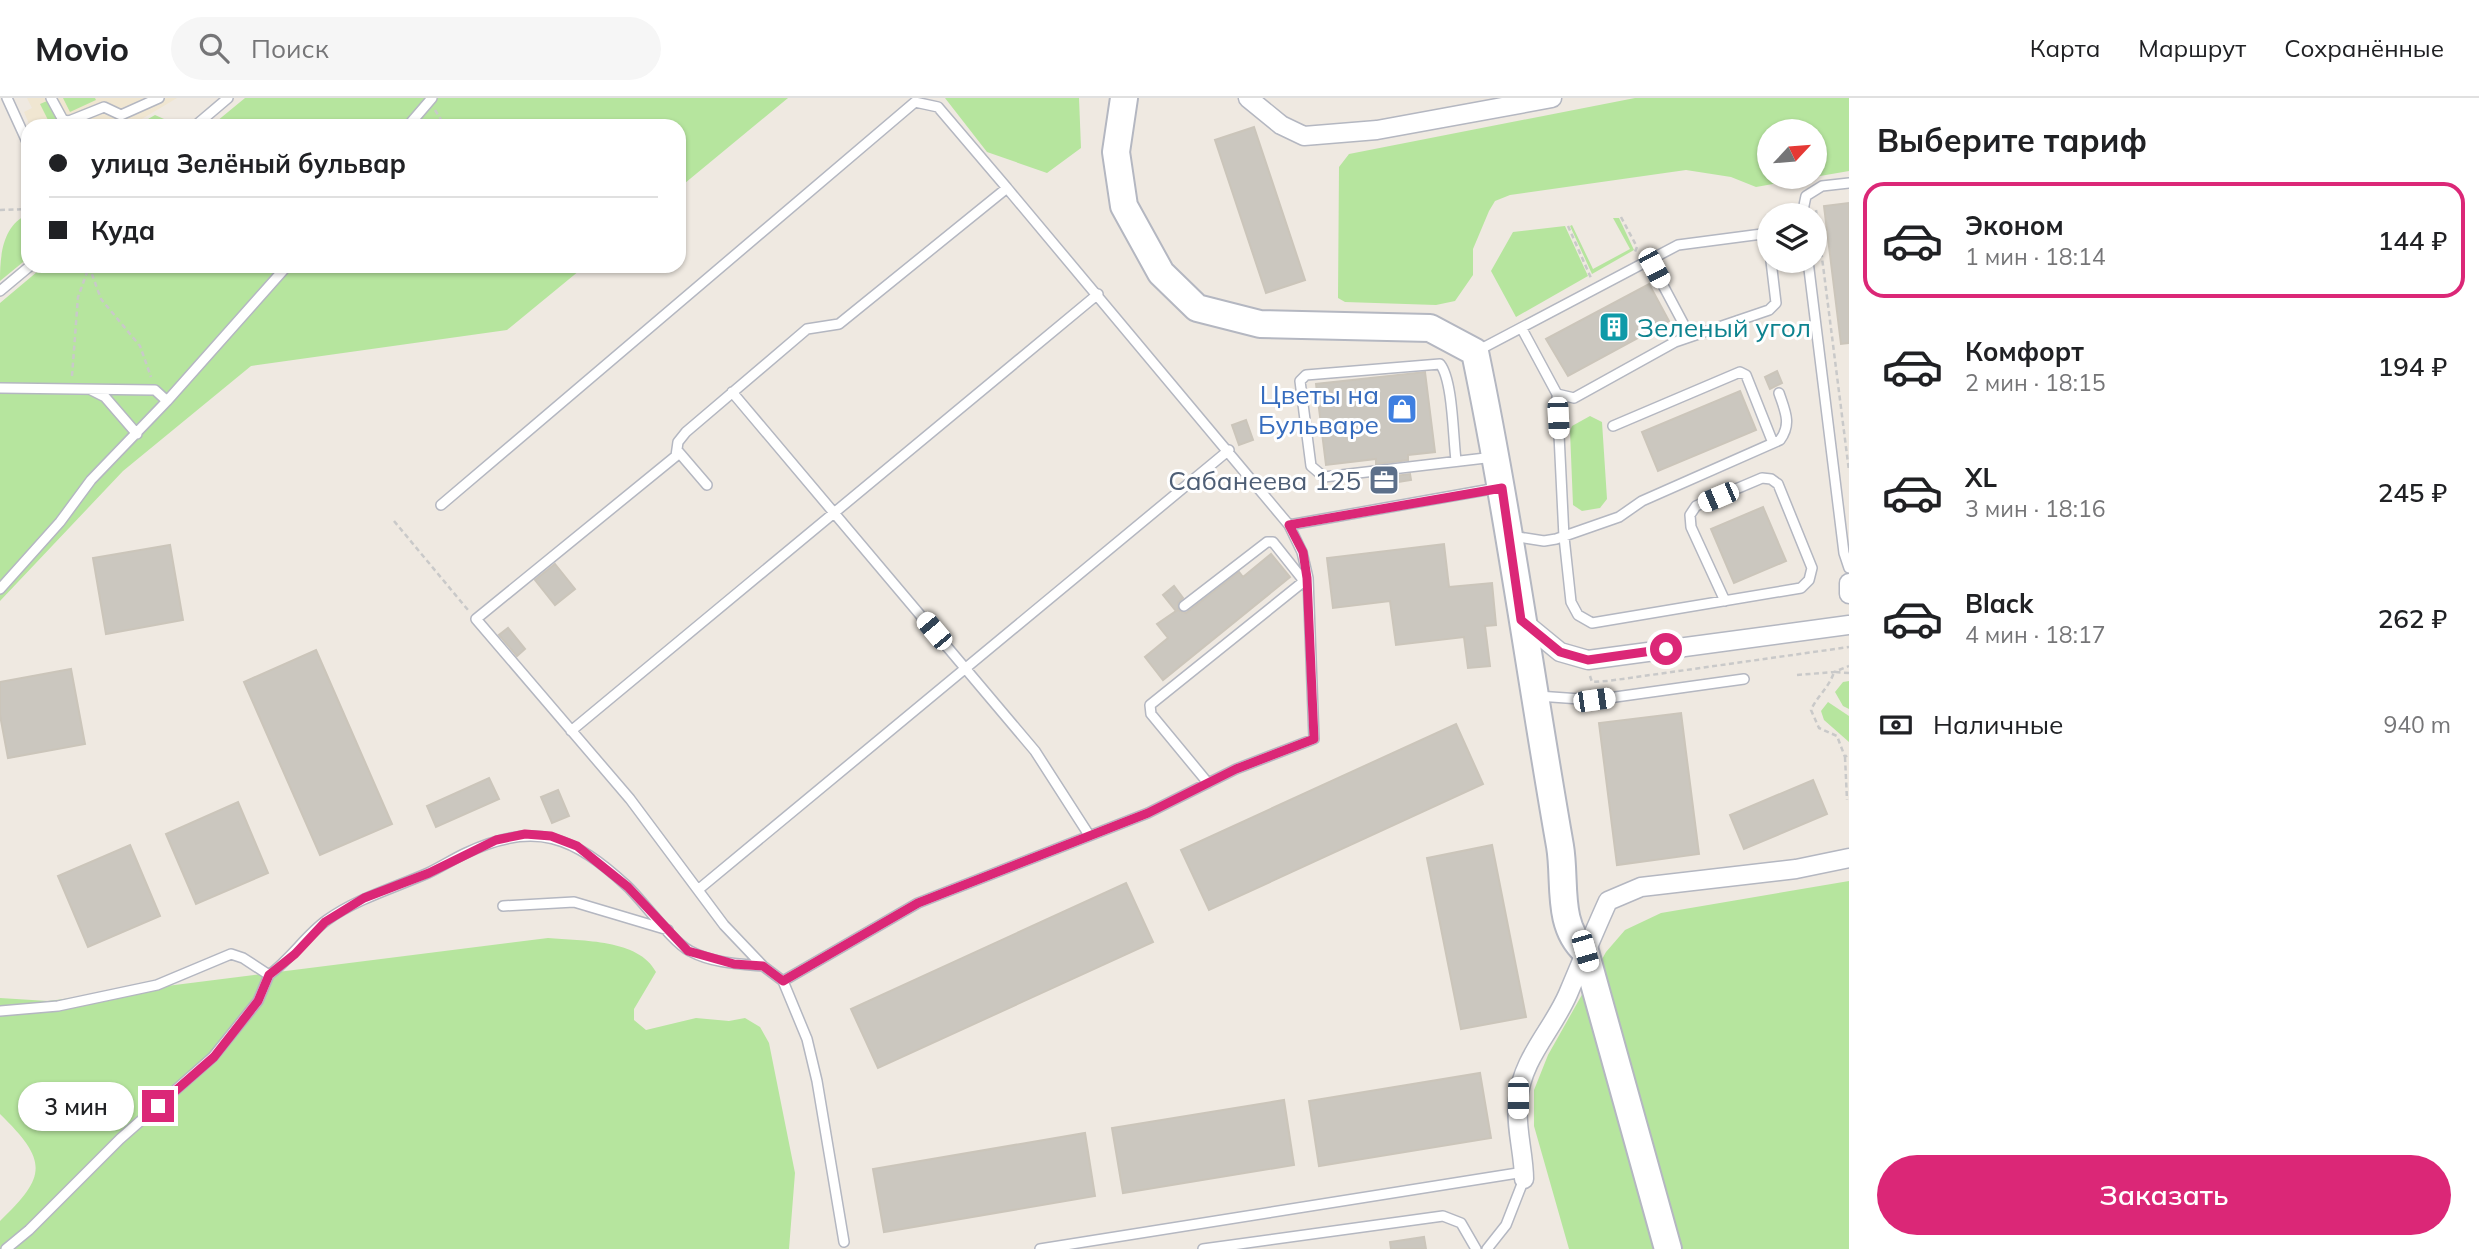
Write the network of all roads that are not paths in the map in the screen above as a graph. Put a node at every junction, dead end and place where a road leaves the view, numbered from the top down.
1 (7, 98) edge
2 (51, 98) edge
3 (159, 98) edge
4 (228, 98) edge
5 (432, 98) edge
6 (1124, 98) edge
7 (1248, 98) edge
8 (1552, 98) edge
9 (62, 119) edge
10 (74, 119) edge
11 (203, 119) edge
12 (414, 119) edge
13 (21, 129) edge
14 (1849, 183) edge
15 (1007, 188) junction
16 (1805, 203) edge
17 (1757, 235) edge
18 (1649, 259) junction
19 (22, 273) edge
20 (281, 273) edge
21 (1772, 273) edge
22 (1809, 273) edge
23 (0, 291) edge
24 (1098, 294) junction
25 (1522, 329) junction
26 (1690, 336) junction
27 (1475, 352) junction
28 (0, 388) edge
29 (86, 388) junction
30 (732, 392) junction
31 (1779, 393) dead end
32 (1557, 394) junction
33 (167, 401) junction
34 (1613, 426) dead end
35 (137, 433) junction
36 (1773, 443) junction
37 (677, 450) junction
38 (1229, 450) junction
39 (1497, 456) junction
40 (1456, 460) junction
41 (707, 485) dead end
42 (1502, 488) junction
43 (441, 505) dead end
44 (835, 515) junction
45 (1289, 525) junction
46 (1509, 536) junction
47 (1564, 537) junction
48 (1849, 568) edge
49 (1306, 580) junction
50 (1849, 583) edge
51 (0, 589) edge
52 (1849, 594) edge
53 (1725, 601) junction
54 (1184, 606) dead end
55 (1521, 620) junction
56 (1849, 625) edge
57 (968, 669) junction
58 (1744, 679) dead end
59 (1533, 696) junction
60 (571, 731) junction
61 (1208, 783) junction
62 (1089, 835) junction
63 (1849, 858) edge
64 (699, 889) junction
65 (503, 906) dead end
66 (669, 930) junction
67 (1585, 951) junction
68 (763, 966) junction
69 (269, 975) junction
70 (783, 981) junction
71 (0, 1011) edge
72 (1524, 1176) junction
73 (844, 1241) dead end
74 (6, 1249) edge
75 (1040, 1249) edge
76 (1203, 1249) edge
77 (1476, 1249) edge
78 (1487, 1249) edge
79 (1668, 1249) edge

1 - 13 lane
2 - 9 lane
3 - 10 lane
4 - 11 lane
5 - 12 lane
6 - 27 main road
7 - 8 street
14 - 16 lane
15 - 24 lane
15 - 30 lane
15 - 43 lane
17 - 18 lane
18 - 25 lane
18 - 26 lane
19 - 23 lane
20 - 33 lane
21 - 26 lane
22 - 48 lane
24 - 38 lane
24 - 44 lane
25 - 27 lane
25 - 32 lane
26 - 32 lane
27 - 39 main road
28 - 29 lane
29 - 33 lane
29 - 35 lane
30 - 37 lane
30 - 44 lane
31 - 36 lane
32 - 47 lane
33 - 35 lane
34 - 36 lane
35 - 51 lane
36 - 47 lane
37 - 41 lane
37 - 60 lane
38 - 45 lane
38 - 57 lane
39 - 40 lane
39 - 42 main road
40 - 40 lane
42 - 45 lane
42 - 46 main road
44 - 57 lane
44 - 60 lane
45 - 49 lane
46 - 47 lane
46 - 55 main road
47 - 53 lane
49 - 54 lane
49 - 61 lane
49 - 61 lane
50 - 52 street
53 - 53 lane
55 - 56 street
55 - 59 main road
57 - 62 lane
57 - 64 lane
58 - 59 lane
59 - 67 main road
60 - 64 lane
61 - 62 lane
62 - 70 lane
63 - 67 street
64 - 68 lane
65 - 66 lane
66 - 68 lane
66 - 69 lane
67 - 72 street
67 - 79 main road
68 - 70 lane
69 - 71 lane
69 - 74 lane
70 - 73 lane
72 - 75 lane
72 - 78 lane
76 - 77 lane

